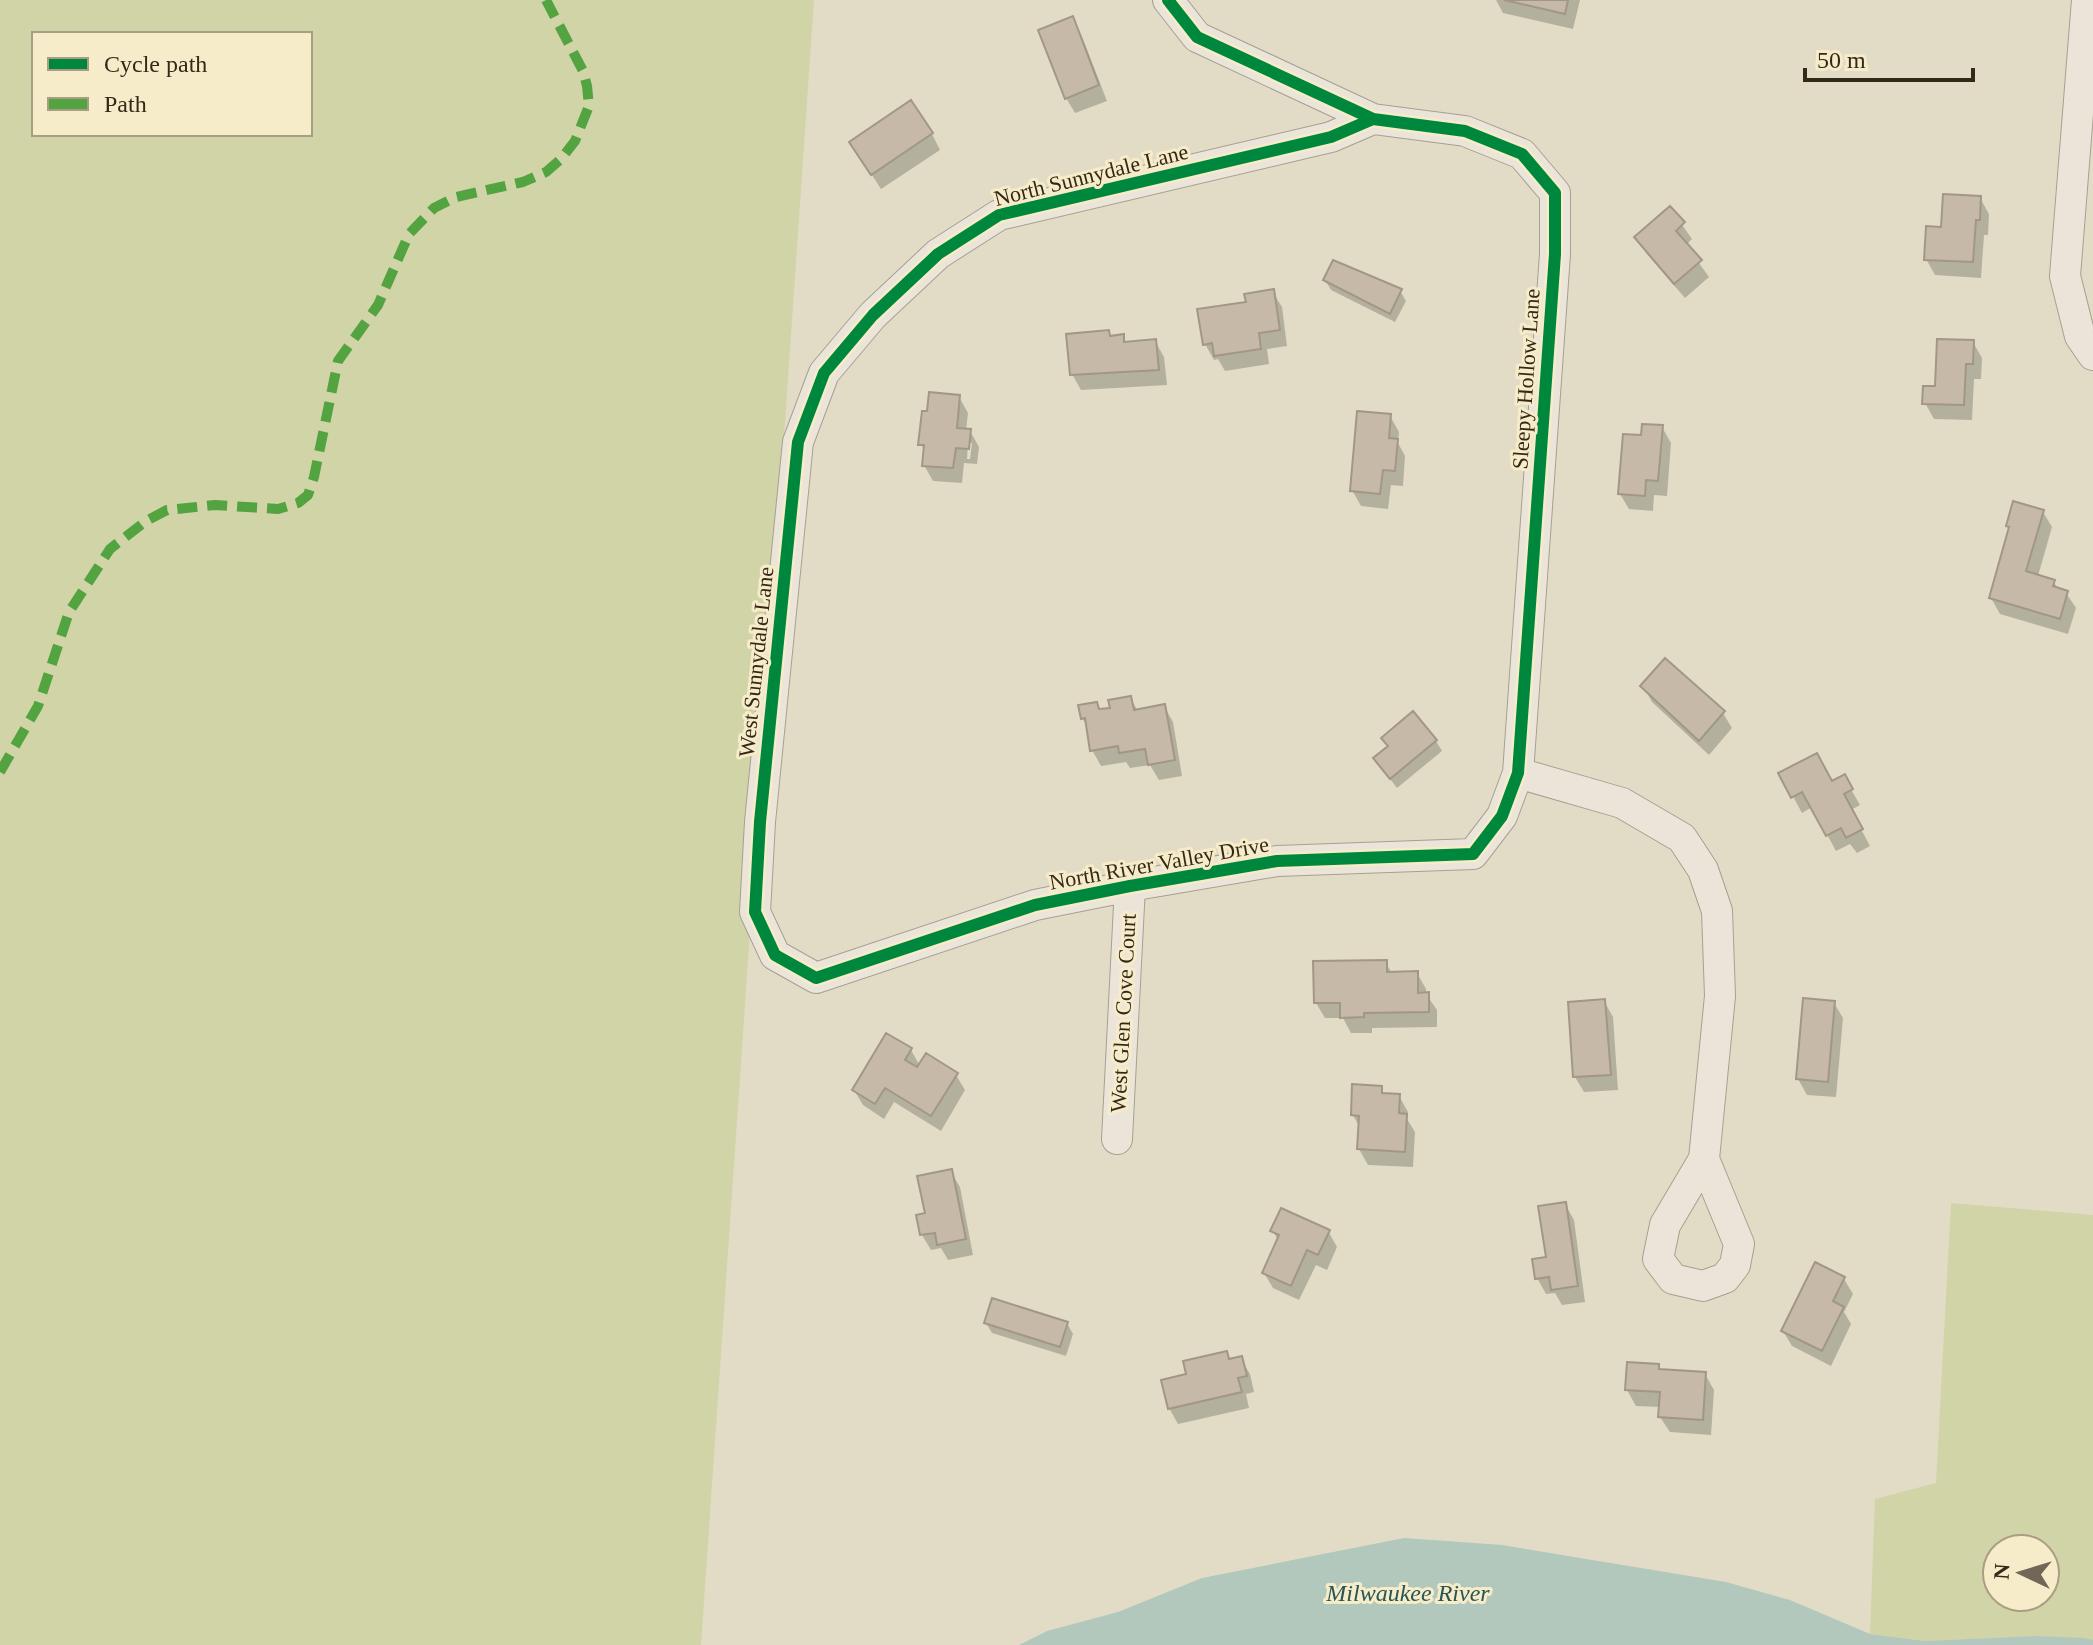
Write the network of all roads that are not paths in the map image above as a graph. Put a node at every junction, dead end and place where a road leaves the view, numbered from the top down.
1 (1168, 0) edge
2 (2087, 0) edge
3 (1373, 119) junction
4 (2093, 355) edge
5 (824, 373) joint
6 (1518, 773) junction
7 (1130, 886) junction
8 (775, 955) joint
9 (1117, 1139) dead end
10 (1704, 1159) dead end

1 - 3 street
2 - 4 street
3 - 5 street, North Sunnydale Lane
3 - 6 street, Sleepy Hollow Lane
5 - 8 street, West Sunnydale Lane
6 - 7 street, North River Valley Drive
6 - 10 street
7 - 8 street, North River Valley Drive
7 - 9 street, West Glen Cove Court

